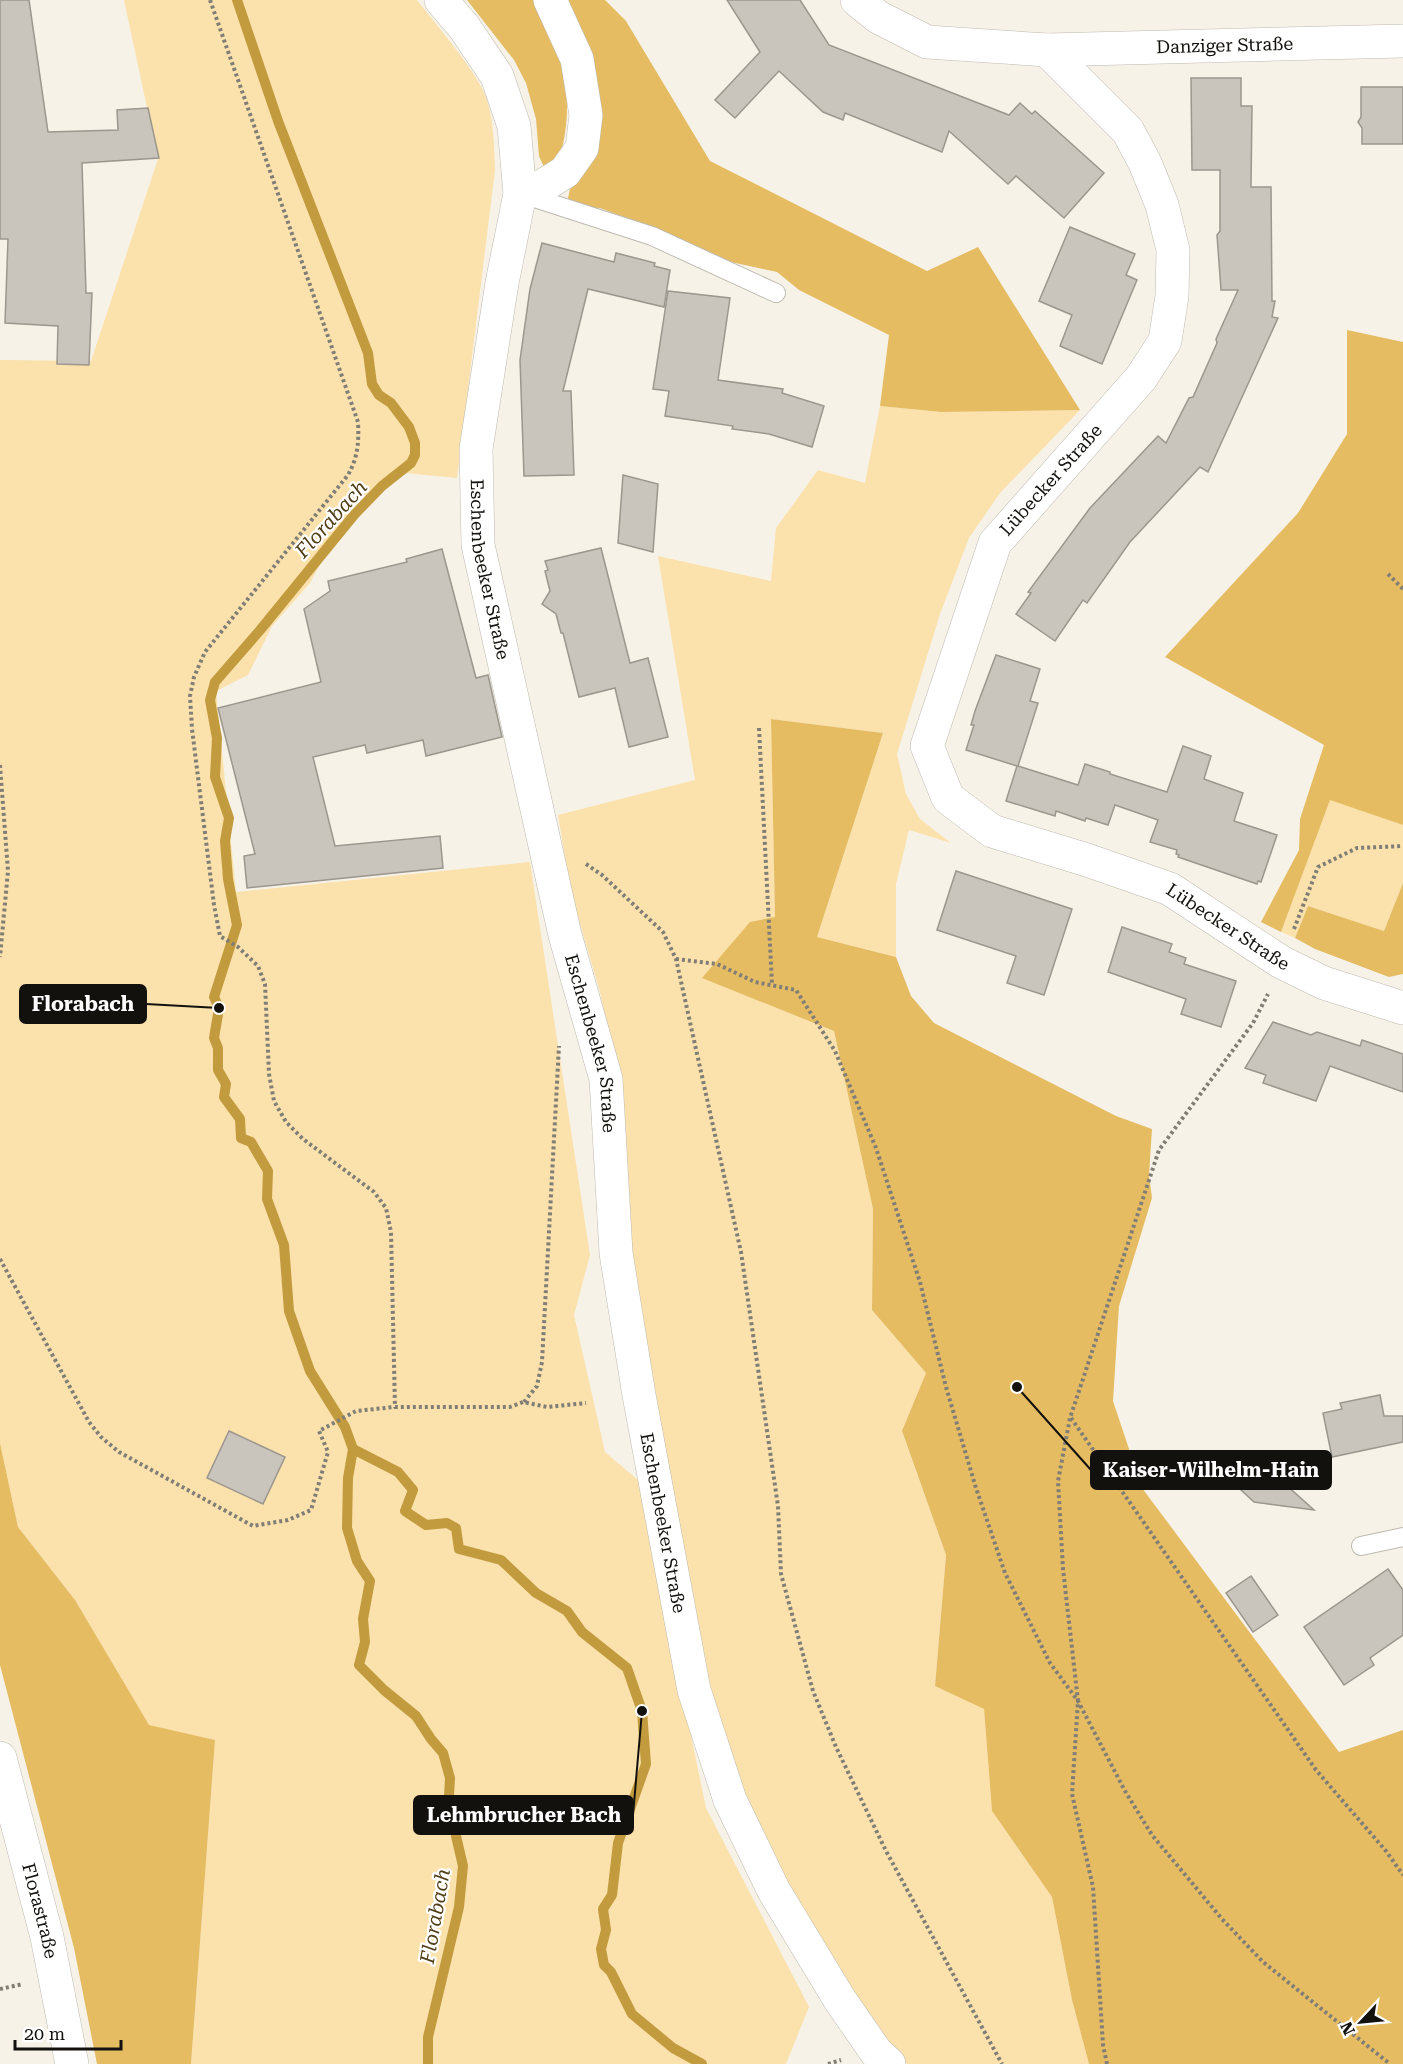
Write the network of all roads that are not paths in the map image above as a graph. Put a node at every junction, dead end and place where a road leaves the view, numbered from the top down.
1 (441, 0) edge
2 (550, 0) edge
3 (857, 0) edge
4 (1403, 41) edge
5 (1047, 50) junction
6 (520, 194) junction
7 (776, 293) dead end
8 (1403, 1008) edge
9 (1403, 1537) edge
10 (1361, 1546) dead end
11 (0, 1758) edge
12 (72, 2064) edge
13 (889, 2064) edge

1 - 6 street, Eschenbeeker Straße
2 - 6 street
3 - 5 street
4 - 5 street, Danziger Straße
5 - 8 street, Lübecker Straße
6 - 7 lane
6 - 13 street, Eschenbeeker Straße
9 - 10 lane
11 - 12 street, Florastraße

